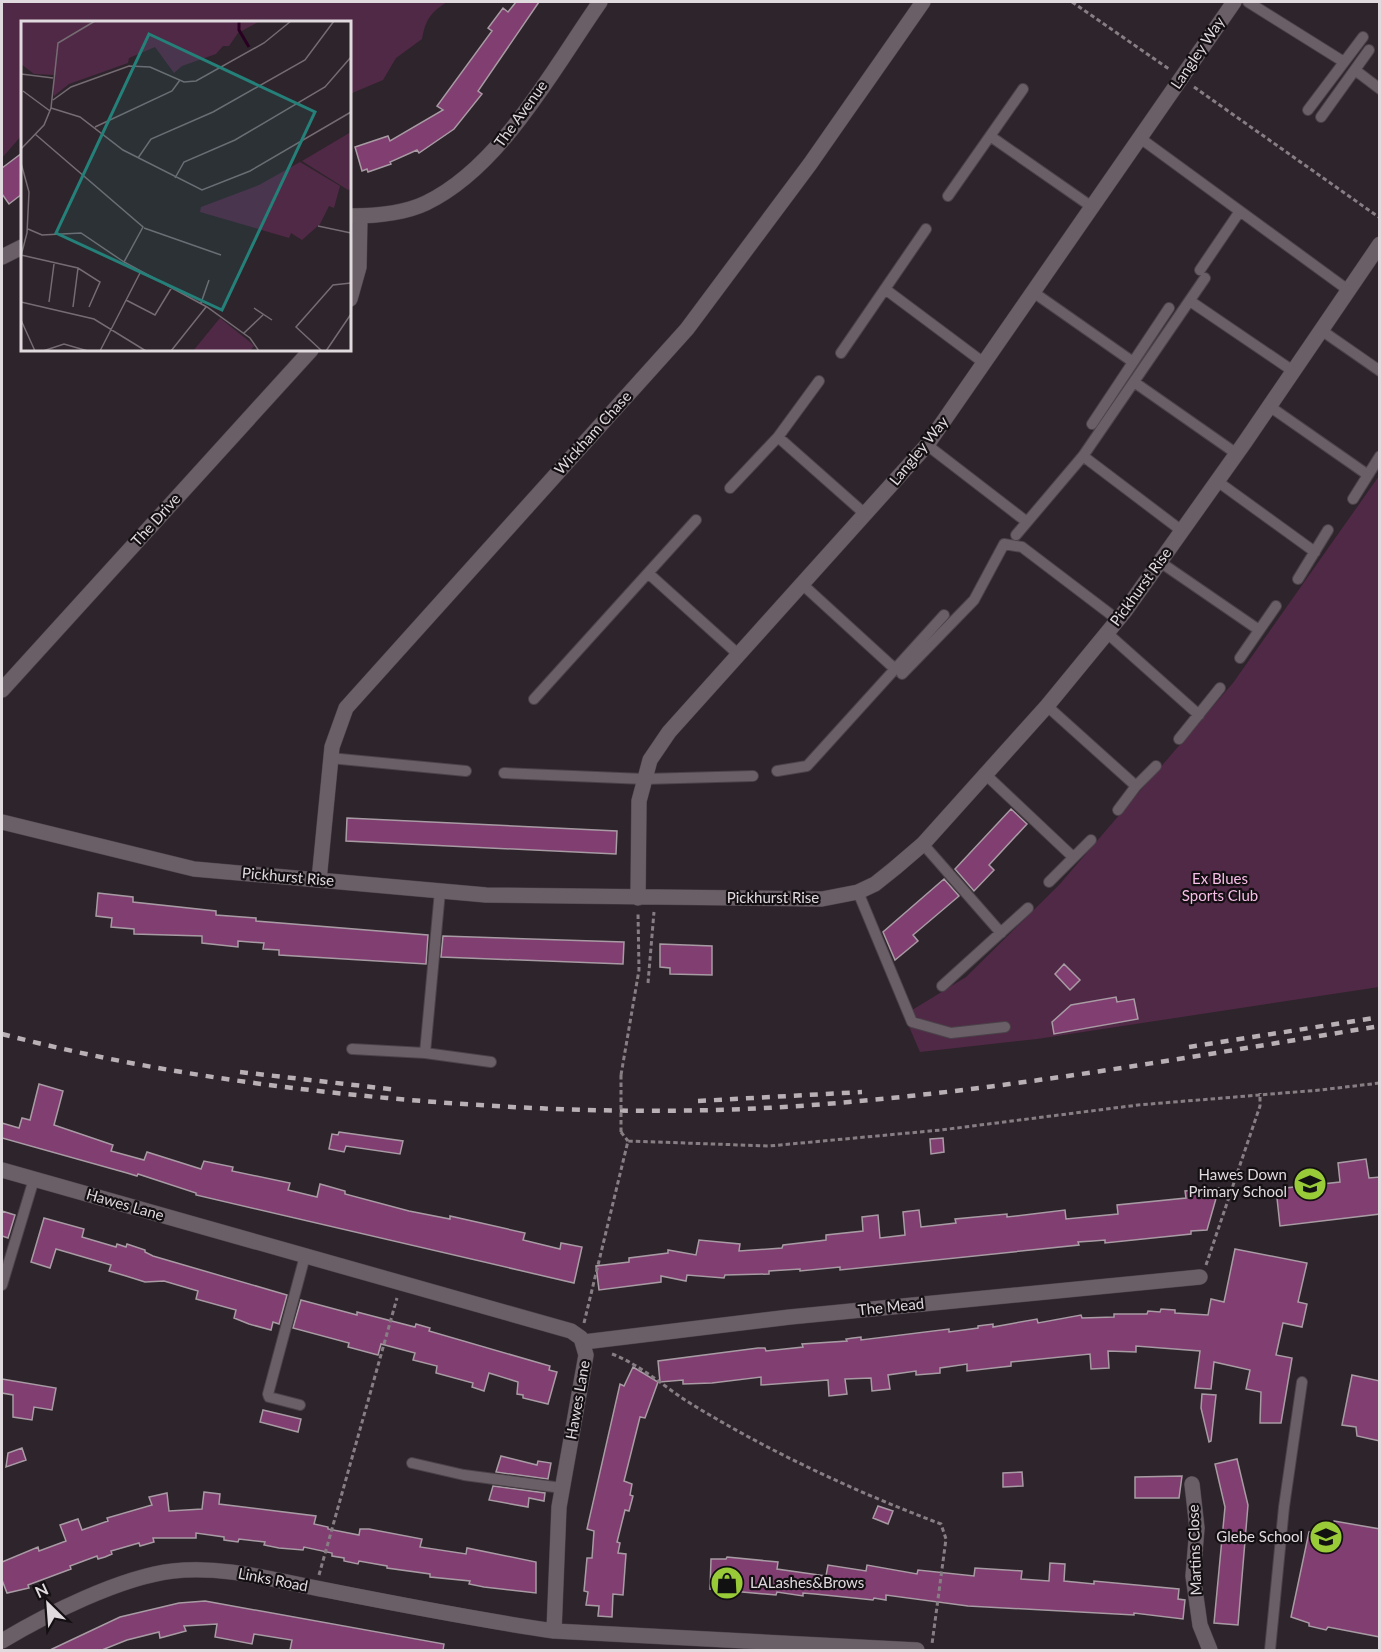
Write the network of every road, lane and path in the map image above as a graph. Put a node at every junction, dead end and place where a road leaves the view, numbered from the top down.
1 (600, 2) edge
2 (923, 2) edge
3 (1072, 2) edge
4 (1234, 2) edge
5 (1248, 2) edge
6 (1363, 37) dead end
7 (1369, 50) dead end
8 (1344, 62) junction
9 (1355, 70) junction
10 (1181, 78) junction
11 (1023, 89) dead end
12 (1380, 89) edge
13 (1308, 110) dead end
14 (1321, 117) dead end
15 (990, 136) junction
16 (1140, 138) junction
17 (948, 195) dead end
18 (1092, 207) junction
19 (1240, 211) junction
20 (355, 216) edge
21 (1380, 218) edge
22 (926, 229) dead end
23 (1380, 244) edge
24 (21, 248) edge
25 (2, 257) edge
26 (885, 289) junction
27 (1348, 290) junction
28 (1033, 292) junction
29 (351, 295) edge
30 (1190, 301) junction
31 (1169, 308) dead end
32 (1322, 330) junction
33 (311, 351) edge
34 (841, 353) dead end
35 (1133, 362) junction
36 (984, 363) junction
37 (1293, 371) junction
38 (1380, 371) edge
39 (819, 381) dead end
40 (1134, 382) junction
41 (1269, 406) junction
42 (1092, 424) dead end
43 (778, 437) junction
44 (927, 445) junction
45 (1237, 453) junction
46 (1083, 456) junction
47 (1380, 456) edge
48 (1368, 475) junction
49 (1217, 482) junction
50 (730, 488) dead end
51 (1353, 499) dead end
52 (865, 514) junction
53 (696, 520) dead end
54 (1027, 522) junction
55 (1328, 530) dead end
56 (1182, 531) junction
57 (1016, 536) dead end
58 (1315, 552) junction
59 (1160, 562) junction
60 (648, 573) junction
61 (1298, 579) dead end
62 (802, 584) junction
63 (1276, 606) dead end
64 (944, 615) dead end
65 (1118, 620) junction
66 (1259, 630) junction
67 (1107, 633) junction
68 (739, 655) junction
69 (1240, 658) dead end
70 (898, 672) junction
71 (1220, 688) dead end
72 (2, 690) edge
73 (534, 699) dead end
74 (1047, 706) junction
75 (1199, 715) junction
76 (1179, 740) dead end
77 (330, 758) junction
78 (1156, 766) dead end
79 (466, 771) dead end
80 (777, 771) dead end
81 (504, 773) dead end
82 (984, 773) junction
83 (753, 776) dead end
84 (644, 779) junction
85 (1136, 786) junction
86 (1118, 810) dead end
87 (2, 822) edge
88 (1090, 840) dead end
89 (923, 844) junction
90 (1073, 857) junction
91 (319, 880) junction
92 (1049, 882) dead end
93 (440, 891) junction
94 (858, 892) junction
95 (638, 897) junction
96 (656, 898) junction
97 (1028, 908) dead end
98 (1001, 933) junction
99 (648, 983) dead end
100 (942, 986) dead end
101 (1005, 1027) dead end
102 (352, 1049) dead end
103 (425, 1053) junction
104 (491, 1062) dead end
105 (1380, 1083) edge
106 (1260, 1093) junction
107 (628, 1141) junction
108 (2, 1170) edge
109 (34, 1179) junction
110 (305, 1256) junction
111 (1200, 1277) joint
112 (402, 1283) junction
113 (2, 1285) edge
114 (591, 1340) junction
115 (1302, 1383) dead end
116 (300, 1405) dead end
117 (412, 1463) dead end
118 (1192, 1484) dead end
119 (562, 1488) junction
120 (316, 1588) junction
121 (554, 1631) junction
122 (2, 1641) edge
123 (701, 1645) edge
124 (917, 1650) edge
125 (932, 1650) edge
126 (1210, 1650) edge
127 (1270, 1650) edge

1 - 20 street, The Avenue
2 - 77 street, Wickham Chase
3 - 10 path
4 - 10 street, Langley Way
5 - 8 lane
6 - 8 lane
7 - 9 lane
8 - 13 lane
9 - 12 lane
9 - 14 lane
10 - 16 street, Langley Way
10 - 21 path
11 - 15 lane
15 - 17 lane
15 - 18 lane
16 - 18 street, Langley Way
16 - 19 lane
18 - 28 street, Langley Way
19 - 27 lane
19 - 30 lane
20 - 29 street
22 - 26 lane
23 - 27 street, Pickhurst Rise
24 - 25 street
26 - 34 lane
26 - 36 lane
27 - 32 street, Pickhurst Rise
28 - 35 lane
28 - 36 street, Langley Way
30 - 37 lane
30 - 40 lane
31 - 35 lane
32 - 37 street, Pickhurst Rise
32 - 38 lane
33 - 72 street, The Drive
35 - 42 lane
36 - 44 street, Langley Way
37 - 41 street, Pickhurst Rise
39 - 43 lane
40 - 45 lane
40 - 46 lane
41 - 45 street, Pickhurst Rise
41 - 48 lane
43 - 50 lane
43 - 52 lane
44 - 52 street, Langley Way
44 - 54 lane
45 - 49 street, Pickhurst Rise
46 - 54 lane
46 - 56 lane
47 - 48 lane
48 - 51 lane
49 - 56 street, Pickhurst Rise
49 - 58 lane
52 - 62 street, Langley Way
53 - 60 lane
54 - 57 lane
55 - 58 lane
56 - 59 street, Pickhurst Rise
58 - 61 lane
59 - 65 street, Pickhurst Rise
59 - 66 lane
60 - 68 lane
60 - 73 lane
62 - 68 street, Langley Way
62 - 70 lane
63 - 66 lane
64 - 70 lane
65 - 67 street, Pickhurst Rise
65 - 70 lane
66 - 69 lane
67 - 74 street, Pickhurst Rise
67 - 75 lane
68 - 84 street, Langley Way
70 - 80 lane
71 - 75 lane
74 - 82 street, Pickhurst Rise
74 - 85 lane
75 - 76 lane
77 - 79 lane
77 - 91 street, Wickham Chase
78 - 85 lane
81 - 84 lane
82 - 89 street, Pickhurst Rise
82 - 90 lane
83 - 84 lane
84 - 95 street, Langley Way
85 - 86 lane
87 - 91 street, Pickhurst Rise
88 - 90 lane
89 - 94 street, Pickhurst Rise
89 - 98 lane
90 - 92 lane
91 - 93 street, Pickhurst Rise
93 - 95 street, Pickhurst Rise
93 - 103 lane
94 - 96 street, Pickhurst Rise
94 - 101 lane
95 - 96 street, Pickhurst Rise
95 - 107 path, bridge
96 - 99 path
97 - 98 lane
98 - 100 lane
102 - 103 lane
103 - 104 lane
105 - 106 path
106 - 107 path
106 - 111 path
107 - 114 path
108 - 109 street, Hawes Lane
109 - 110 street, Hawes Lane
109 - 113 lane
110 - 112 street, Hawes Lane
110 - 116 lane
111 - 114 street, The Mead
112 - 114 street, Hawes Lane
112 - 120 path
114 - 119 street, Hawes Lane
114 - 125 path
115 - 127 lane
117 - 119 lane
118 - 126 street, Martins Close
119 - 121 street, Hawes Lane
120 - 121 street, Links Road
120 - 122 street, Links Road
121 - 123 street
123 - 124 street

